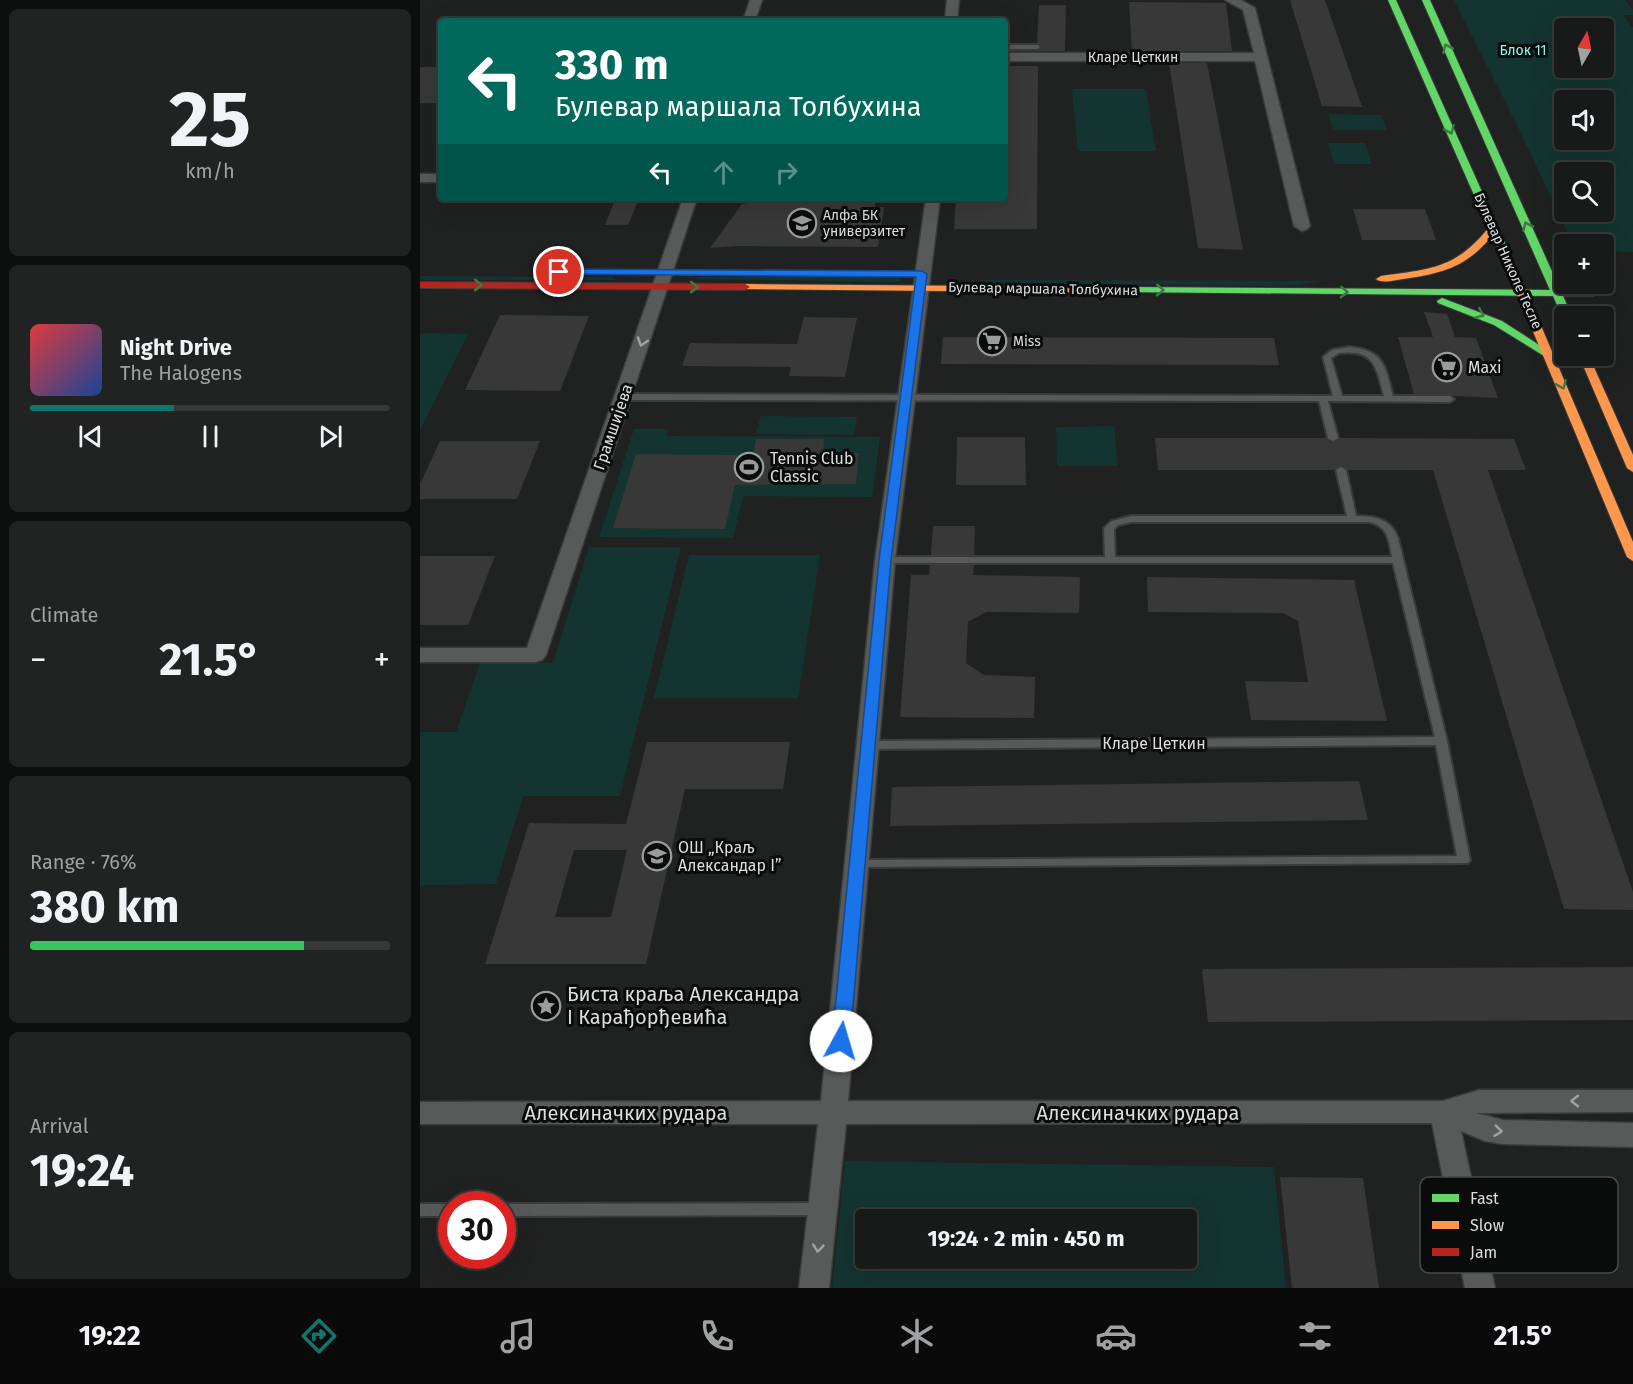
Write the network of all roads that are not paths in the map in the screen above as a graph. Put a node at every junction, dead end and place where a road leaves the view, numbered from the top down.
1 (756, 0) edge
2 (953, 0) edge
3 (1231, 0) edge
4 (1392, 0) edge
5 (1426, 0) edge
6 (750, 18) edge
7 (951, 18) edge
8 (1008, 47) edge
9 (1037, 47) dead end
10 (1008, 57) edge
11 (1261, 57) junction
12 (420, 178) edge
13 (438, 178) edge
14 (689, 201) edge
15 (933, 201) edge
16 (1302, 226) dead end
17 (1493, 228) junction
18 (524, 272) dead end
19 (1554, 272) edge
20 (662, 280) junction
21 (1515, 280) junction
22 (1554, 280) edge
23 (921, 281) junction
24 (420, 285) edge
25 (1382, 286) junction
26 (1521, 293) junction
27 (1554, 293) edge
28 (1550, 355) junction
29 (1588, 366) edge
30 (624, 397) junction
31 (905, 397) junction
32 (1323, 398) junction
33 (1338, 398) junction
34 (1389, 399) junction
35 (1450, 399) dead end
36 (1333, 438) dead end
37 (1633, 468) edge
38 (1341, 470) dead end
39 (1352, 518) junction
40 (1633, 557) edge
41 (885, 560) junction
42 (1397, 560) junction
43 (1110, 561) junction
44 (420, 655) edge
45 (1441, 741) junction
46 (867, 745) junction
47 (857, 864) junction
48 (1633, 1101) edge
49 (1443, 1112) junction
50 (420, 1113) edge
51 (833, 1113) junction
52 (1633, 1135) edge
53 (1457, 1177) edge
54 (822, 1209) junction
55 (420, 1210) edge
56 (438, 1210) edge
57 (516, 1210) edge
58 (1477, 1273) edge
59 (814, 1288) edge
60 (1480, 1288) edge

1 - 6 street
2 - 7 street
3 - 11 street
4 -> 17 main road, Булевар Николе Тесле
19 -> 5 main road, Булевар Николе Тесле
8 - 9 lane
10 - 11 street, Кларе Цеткин
11 - 16 street
12 - 13 street
14 - 20 street, Грамшијева
15 - 23 street
17 - 21 main road, Булевар Николе Тесле
17 - 25 main road
18 - 20 main road, Булевар маршала Толбухина
20 - 23 main road, Булевар маршала Толбухина
24 -> 20 main road, Булевар маршала Толбухина
20 -> 30 street, Грамшијева
21 - 22 main road, Булевар маршала Толбухина
21 - 25 main road, Булевар маршала Толбухина
21 - 26 main road, Булевар Николе Тесле
23 - 25 main road, Булевар маршала Толбухина
23 - 31 street
25 - 26 main road, Булевар маршала Толбухина
25 -> 28 main road
26 - 27 main road, Булевар маршала Толбухина
26 - 28 main road, Булевар Николе Тесле
28 -> 40 main road, Булевар Николе Тесле
29 - 37 main road
30 - 31 lane
30 - 44 street, Грамшијева
31 - 32 lane
31 - 41 street
32 - 33 lane
32 - 36 lane
33 - 34 lane
33 - 34 lane
34 - 35 lane
38 - 39 lane
39 - 42 lane
39 - 43 lane
41 - 43 lane
41 - 46 street
42 - 43 lane
42 - 45 lane
45 - 46 lane, Кларе Цеткин
45 - 47 lane
46 - 47 street
47 - 51 street
48 -> 49 street, Алексиначких рудара
49 - 51 street, Алексиначких рудара
49 -> 52 street, Алексиначких рудара
49 - 53 street
50 - 51 street, Алексиначких рудара
51 - 54 street
54 - 57 lane
54 -> 59 street
55 - 56 lane
58 - 60 street

